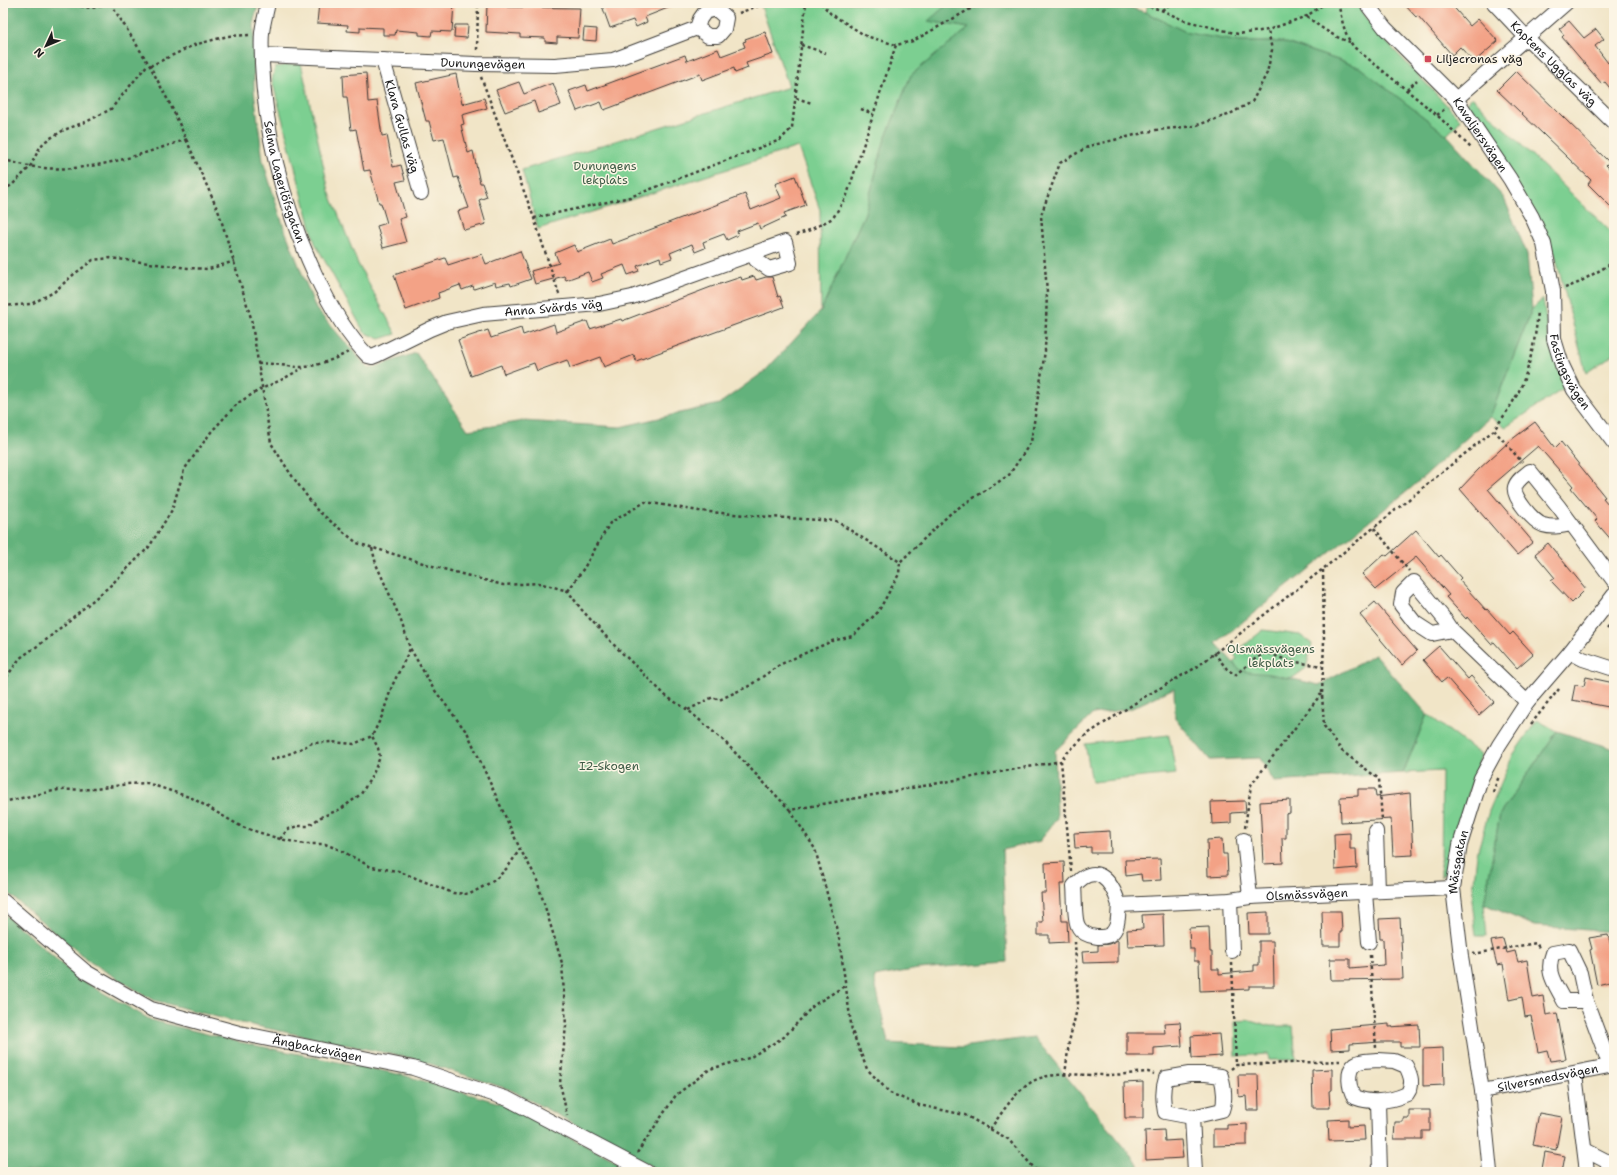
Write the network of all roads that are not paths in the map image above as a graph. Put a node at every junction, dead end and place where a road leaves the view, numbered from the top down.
1 (268, 3) edge
2 (1366, 3) edge
3 (1494, 3) edge
4 (1566, 3) edge
5 (697, 28) junction
6 (1526, 37) junction
7 (262, 55) junction
8 (383, 60) junction
9 (1456, 99) junction
10 (1614, 124) edge
11 (421, 193) dead end
12 (754, 254) junction
13 (1553, 291) joint
14 (358, 346) joint
15 (1614, 443) edge
16 (1571, 524) junction
17 (1614, 581) edge
18 (1614, 595) edge
19 (1452, 630) junction
20 (1570, 652) junction
21 (1614, 669) edge
22 (1527, 702) junction
23 (1376, 831) road end
24 (1244, 840) road end
25 (1453, 888) junction
26 (1371, 892) junction
27 (1250, 897) junction
28 (1230, 900) junction
29 (3, 901) edge
30 (1119, 904) junction
31 (1369, 942) road end
32 (1232, 951) road end
33 (1586, 1001) junction
34 (1612, 1066) edge
35 (1575, 1074) junction
36 (1482, 1091) junction
37 (1378, 1102) junction
38 (1192, 1117) junction
39 (1585, 1150) junction
40 (1614, 1165) edge
41 (647, 1172) edge
42 (1195, 1172) edge
43 (1380, 1172) edge
44 (1490, 1172) edge
45 (1587, 1172) edge

1 - 7 street, Selma Lagerlöfsgatan
2 - 9 street, Kavaljersvägen
3 - 6 street, Kaptens Ugglas väg
4 - 6 street
5 - 5 street
5 - 8 street, Dunungevägen
6 - 9 street
6 - 10 street, Kaptens Ugglas väg
7 - 8 street, Dunungevägen
7 - 14 street, Selma Lagerlöfsgatan
8 - 11 street, Klara Gullas väg
9 - 13 street, Kavaljersvägen
12 - 12 street, Anna Svärds väg
12 - 14 street, Anna Svärds väg
13 - 15 street, Fastingsvägen
16 - 16 street
16 - 17 street
18 - 20 street, Mässgatan
19 - 19 street
19 - 22 street
20 - 21 street
20 - 22 street, Mässgatan
22 - 25 street, Mässgatan
23 - 26 street, Olsmässvägen
24 - 27 street, Olsmässvägen
25 - 26 street, Olsmässvägen
25 - 36 street, Mässgatan
26 - 27 street, Olsmässvägen
26 - 31 street, Olsmässvägen
27 - 28 street, Olsmässvägen
28 - 30 street, Olsmässvägen
28 - 32 street
29 - 41 street, Ängbackevägen
30 - 30 street
33 - 33 street
33 - 34 street
34 - 35 street, Silversmedsvägen
35 - 36 street, Silversmedsvägen
35 - 39 street
36 - 44 street, Mässgatan
37 - 37 street
37 - 43 street
38 - 38 street
38 - 42 street
39 - 40 street
39 - 45 street

